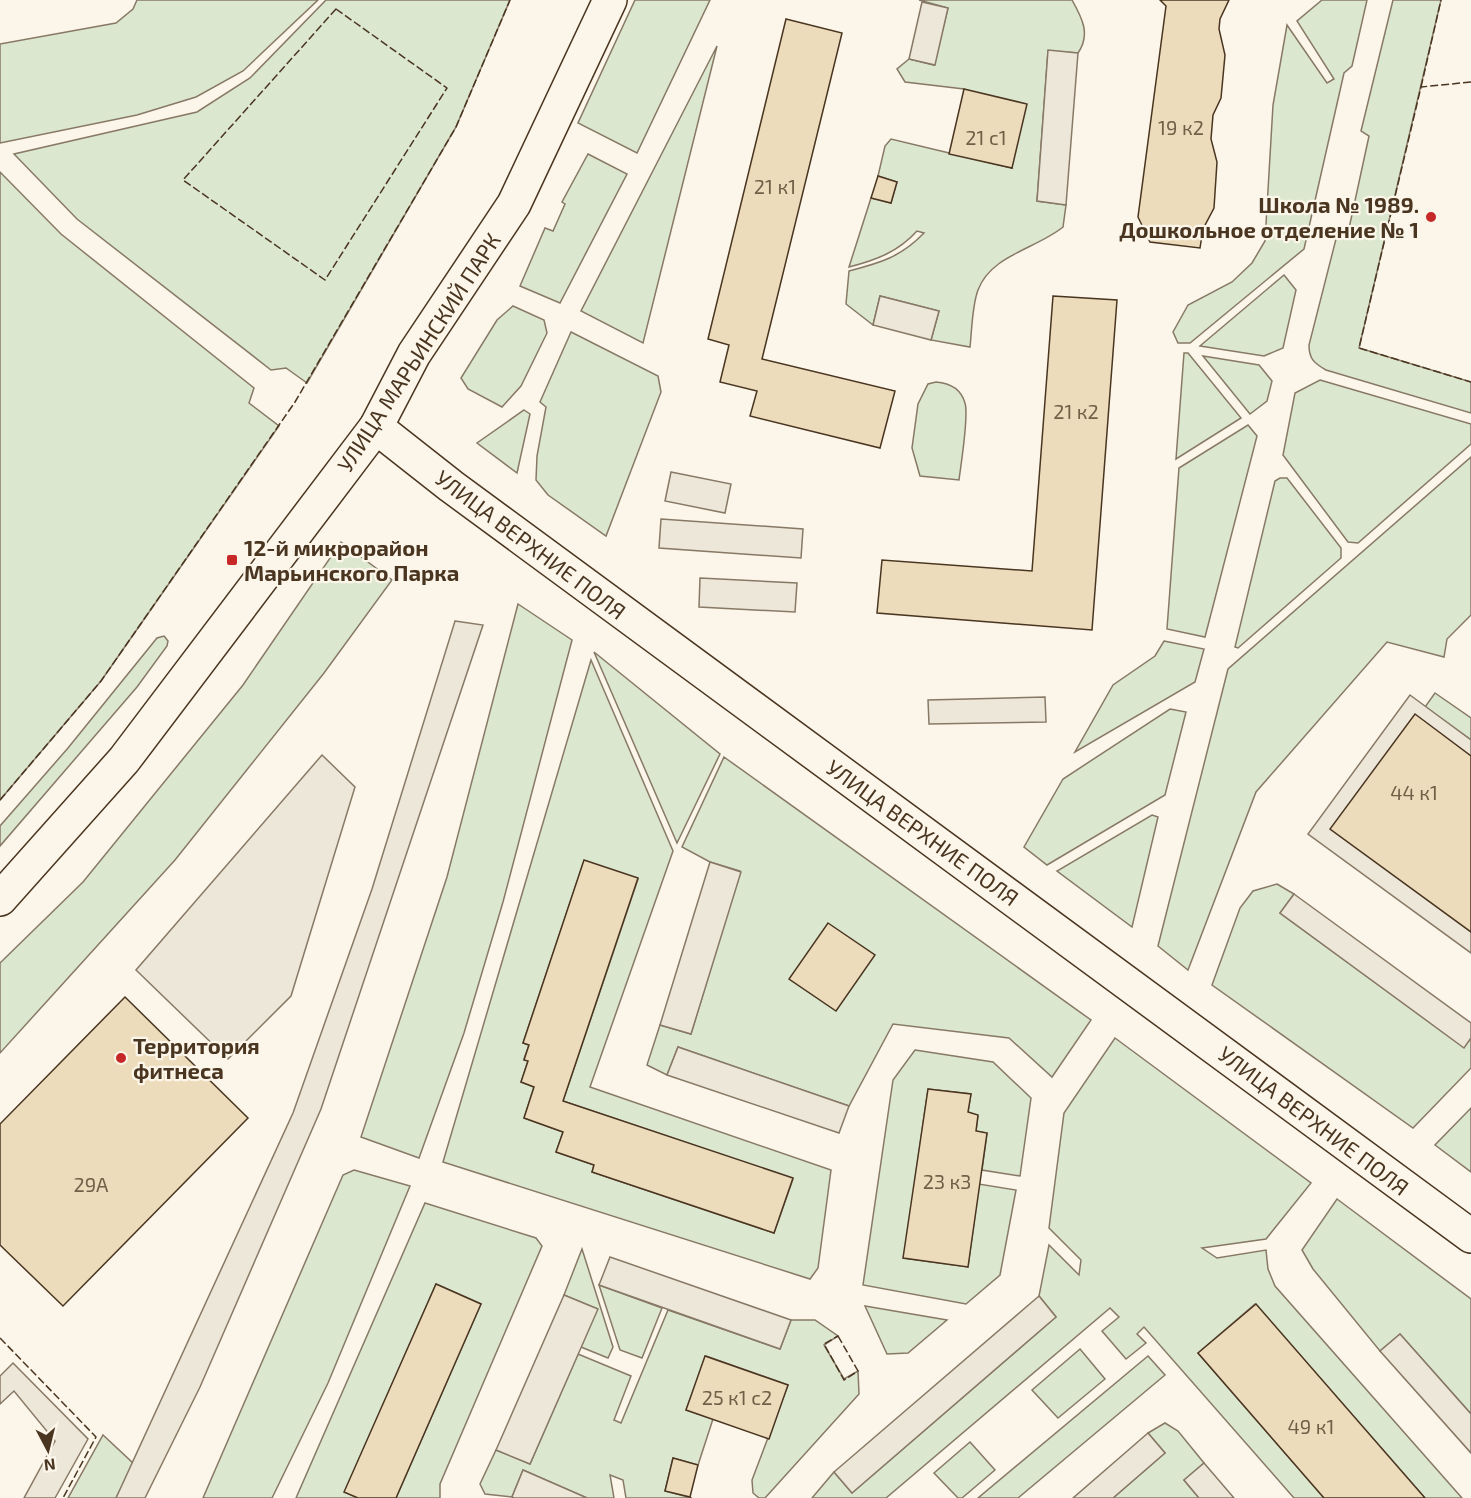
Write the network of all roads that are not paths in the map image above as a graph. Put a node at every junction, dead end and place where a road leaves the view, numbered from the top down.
1 (610, 0) edge
2 (376, 427) junction
3 (0, 899) edge
4 (1471, 1236) edge

1 - 2 street, УЛИЦА МАРЬИНСКИЙ ПАРК
2 - 3 street, УЛИЦА МАРЬИНСКИЙ ПАРК
2 - 4 street, УЛИЦА ВЕРХНИЕ ПОЛЯ

